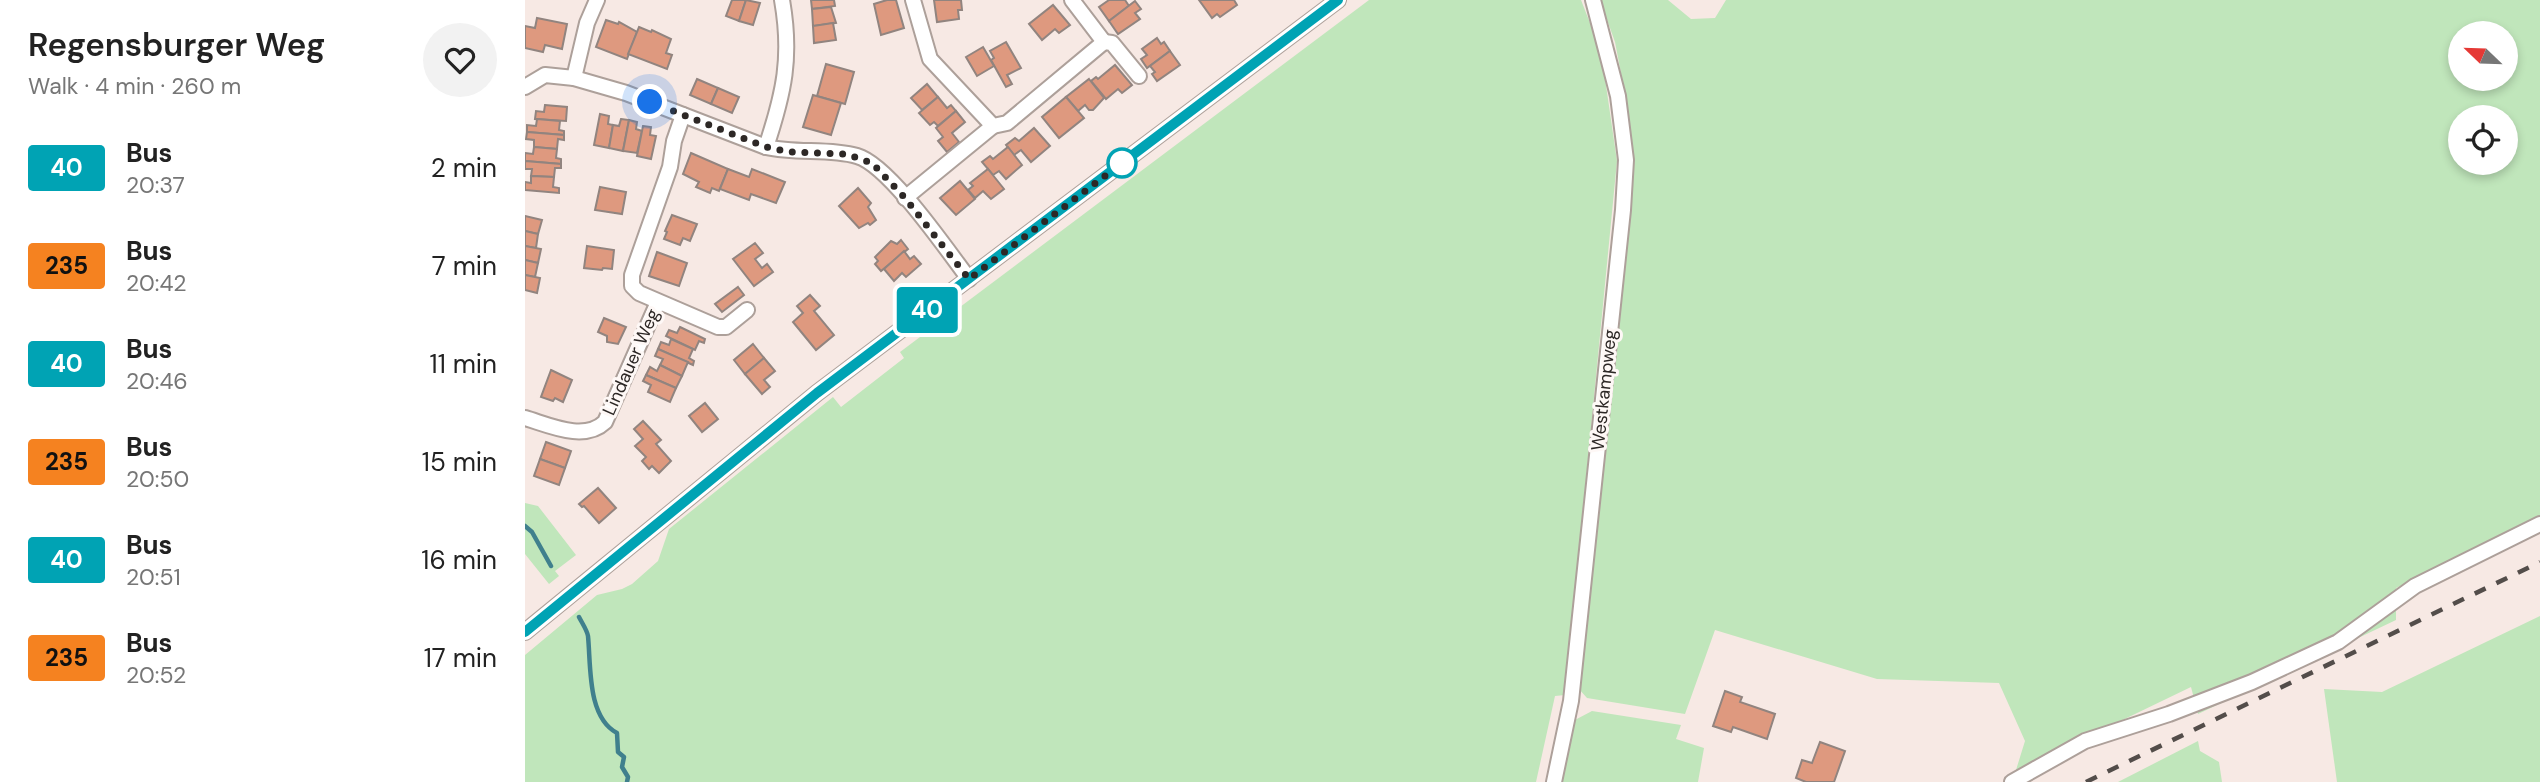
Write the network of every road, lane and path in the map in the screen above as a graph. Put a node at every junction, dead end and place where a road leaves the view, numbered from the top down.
1 (597, 0) edge
2 (782, 0) edge
3 (913, 0) edge
4 (1072, 0) edge
5 (1338, 0) edge
6 (1593, 0) edge
7 (1104, 42) junction
8 (1139, 76) dead end
9 (574, 78) junction
10 (525, 87) edge
11 (683, 115) junction
12 (993, 126) junction
13 (766, 147) junction
14 (905, 198) junction
15 (969, 279) junction
16 (658, 302) junction
17 (747, 310) dead end
18 (525, 418) edge
19 (2540, 524) edge
20 (525, 632) edge
21 (1554, 782) edge
22 (2012, 782) edge

1 - 9 street
2 - 13 street
3 - 12 street
4 - 7 street
5 - 15 street
6 - 21 street, Westkampweg
7 - 8 street
7 - 12 street
9 - 10 street
9 - 11 street
11 - 13 street
11 - 16 street, Lindauer Weg
12 - 14 street
13 - 14 street
14 - 15 street
15 - 20 street
16 - 17 street, Lindauer Weg
16 - 18 street, Lindauer Weg
19 - 22 street

